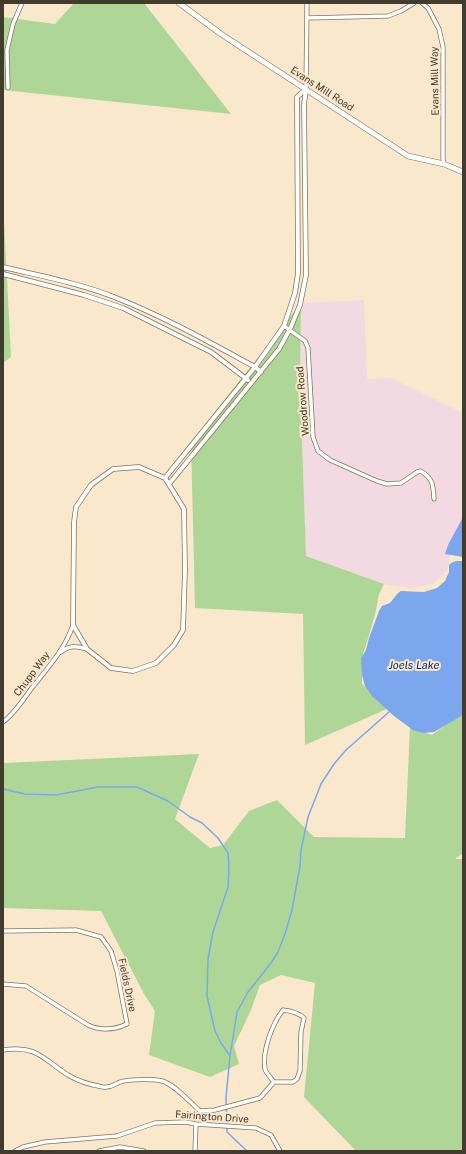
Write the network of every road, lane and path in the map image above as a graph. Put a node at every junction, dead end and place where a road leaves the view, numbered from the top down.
1 (22, 3) edge
2 (179, 3) edge
3 (307, 3) edge
4 (414, 3) edge
5 (422, 3) edge
6 (307, 18) junction
7 (8, 88) dead end
8 (306, 90) junction
9 (444, 164) junction
10 (463, 172) edge
11 (3, 266) edge
12 (3, 274) edge
13 (284, 326) junction
14 (290, 329) junction
15 (255, 367) junction
16 (261, 372) junction
17 (246, 378) junction
18 (251, 383) junction
19 (165, 478) junction
20 (169, 484) junction
21 (434, 499) dead end
22 (73, 625) junction
23 (87, 649) junction
24 (58, 654) junction
25 (3, 722) edge
26 (3, 931) edge
27 (3, 984) edge
28 (3, 1050) edge
29 (274, 1082) junction
30 (196, 1124) junction
31 (131, 1150) edge
32 (16, 1151) edge
33 (99, 1151) edge
34 (144, 1151) edge
35 (195, 1151) edge
36 (280, 1151) edge

1 - 7 street
2 - 8 main road, Evans Mill Road
3 - 6 street
4 - 6 street
5 - 9 street, Evans Mill Way
6 - 8 street
8 - 9 main road, Evans Mill Road
8 - 13 street
8 - 14 street
9 - 10 main road, Evans Mill Road
11 - 15 street
12 - 17 street
13 - 14 street, Woodrow Road
13 - 15 street
14 - 16 street
14 - 21 street, Woodrow Road
15 - 16 street
15 - 17 street
16 - 18 street
17 - 18 street
17 - 19 street
18 - 20 street
19 - 20 street
19 - 22 street
20 - 23 street
22 - 23 street
22 - 24 street, Chupp Way
23 - 24 street
24 - 25 street, Chupp Way
26 - 27 street, Fields Drive
28 - 29 street
29 - 29 street
30 - 32 street, Fairington Drive
30 - 35 street
30 - 36 street, Fairington Drive
31 - 33 street
31 - 34 street

